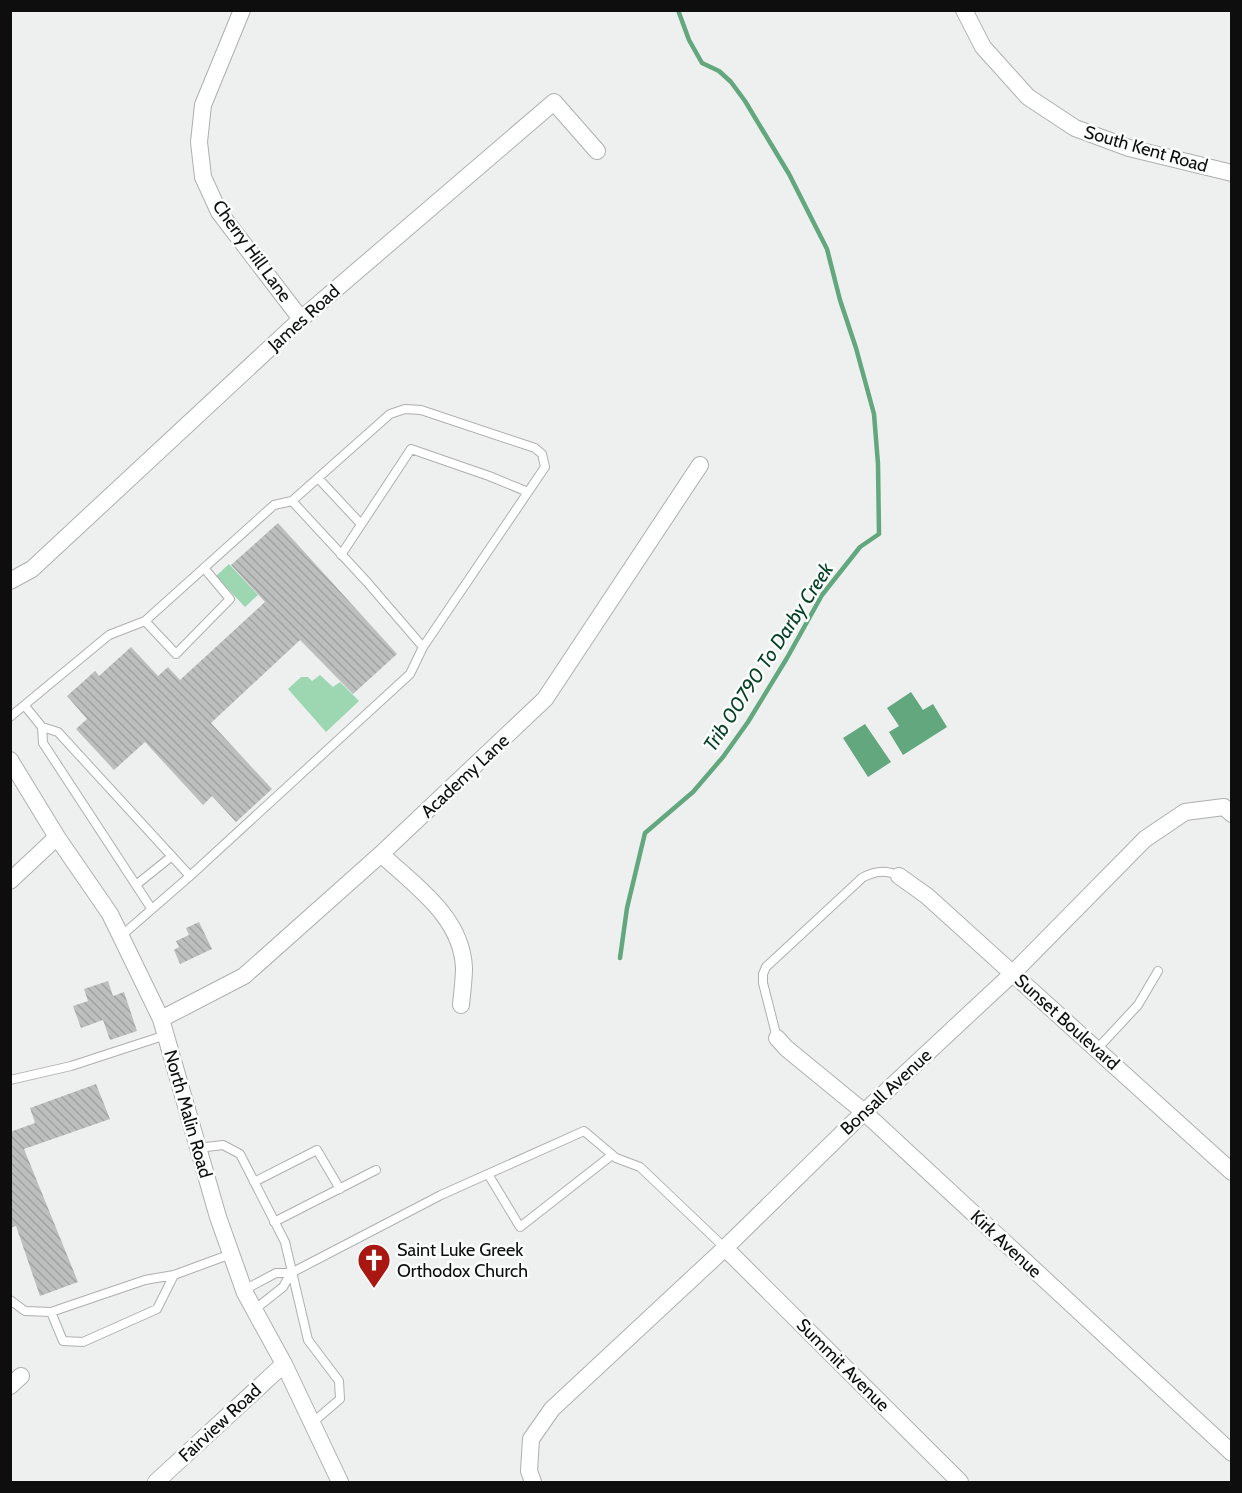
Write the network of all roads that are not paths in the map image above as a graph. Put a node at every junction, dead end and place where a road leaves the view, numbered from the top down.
1 (242, 10) edge
2 (964, 10) edge
3 (597, 151) dead end
4 (1232, 173) edge
5 (301, 319) junction
6 (700, 465) dead end
7 (318, 478) junction
8 (528, 492) junction
9 (292, 501) junction
10 (361, 524) junction
11 (341, 555) junction
12 (204, 568) junction
13 (10, 581) edge
14 (145, 621) junction
15 (423, 647) junction
16 (25, 706) junction
17 (10, 717) edge
18 (42, 727) junction
19 (10, 760) edge
20 (1232, 814) edge
21 (57, 837) junction
22 (381, 854) junction
23 (172, 856) junction
24 (190, 876) junction
25 (898, 876) joint
26 (10, 881) edge
27 (136, 885) junction
28 (151, 908) junction
29 (121, 936) junction
30 (1158, 971) dead end
31 (1013, 973) junction
32 (461, 1005) dead end
33 (161, 1019) junction
34 (165, 1035) junction
35 (777, 1038) joint
36 (1097, 1049) junction
37 (10, 1080) edge
38 (864, 1112) junction
39 (198, 1148) junction
40 (612, 1155) junction
41 (376, 1170) dead end
42 (1232, 1172) edge
43 (488, 1174) junction
44 (254, 1182) junction
45 (340, 1189) junction
46 (274, 1221) junction
47 (725, 1248) junction
48 (231, 1254) junction
49 (291, 1273) junction
50 (174, 1275) junction
51 (244, 1290) junction
52 (10, 1300) edge
53 (254, 1310) junction
54 (51, 1312) junction
55 (284, 1364) junction
56 (312, 1423) junction
57 (1232, 1452) edge
58 (156, 1482) edge
59 (340, 1482) edge
60 (533, 1482) edge
61 (960, 1482) edge

1 - 5 street, Cherry Hill Lane
2 - 4 street, South Kent Road
3 - 5 street, James Road
5 - 13 street, James Road
6 - 22 street, Academy Lane
7 - 8 lane
7 - 9 lane
7 - 10 lane
8 - 10 lane
8 - 15 lane
9 - 11 lane
9 - 12 lane
10 - 11 lane
11 - 15 lane
12 - 14 lane
12 - 14 lane
14 - 16 lane
15 - 24 lane
16 - 17 lane
16 - 18 lane
18 - 23 lane
18 - 27 lane
19 - 21 street, North Malin Road
20 - 31 street, Bonsall Avenue
21 - 26 street
21 - 29 street, North Malin Road
22 - 32 street
22 - 33 street, Academy Lane
23 - 24 lane
23 - 27 lane
24 - 28 lane
25 - 31 street, Sunset Boulevard
25 - 35 lane
27 - 28 lane
28 - 29 lane
29 - 33 street, North Malin Road
30 - 36 lane
31 - 36 street, Sunset Boulevard
31 - 38 street, Bonsall Avenue
33 - 34 street, North Malin Road
34 - 37 lane
34 - 39 street, North Malin Road
35 - 38 street, Kirk Avenue
36 - 42 street, Sunset Boulevard
38 - 47 street, Bonsall Avenue
38 - 57 street, Kirk Avenue
39 - 44 lane
39 - 48 street, North Malin Road
40 - 43 lane
40 - 43 lane
40 - 47 lane
41 - 45 lane
43 - 49 lane
44 - 45 lane
44 - 46 lane
45 - 46 lane
46 - 49 lane
47 - 60 street, Bonsall Avenue
47 - 61 street, Summit Avenue
48 - 50 lane
48 - 51 street, North Malin Road
49 - 51 lane
49 - 53 lane
49 - 56 lane
50 - 54 lane
50 - 54 lane
51 - 53 street, North Malin Road
52 - 54 lane
53 - 55 street, North Malin Road
55 - 56 street, North Malin Road
55 - 58 street, Fairview Road
56 - 59 street, North Malin Road

